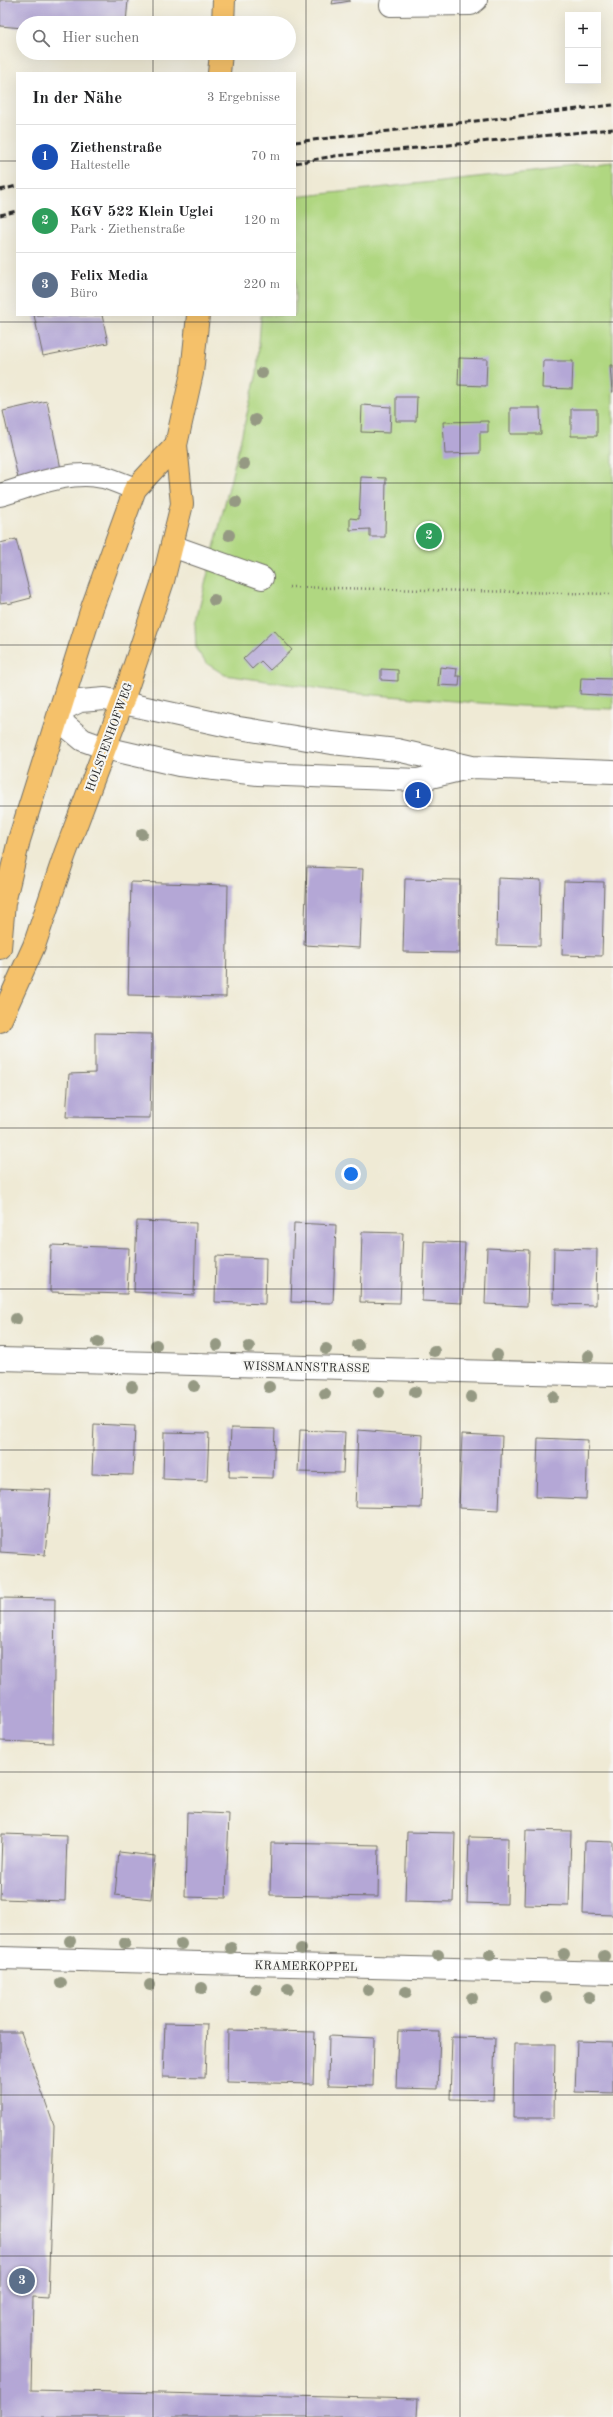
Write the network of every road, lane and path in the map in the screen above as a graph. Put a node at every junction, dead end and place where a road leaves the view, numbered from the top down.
1 (224, 0) edge
2 (392, 0) edge
3 (476, 0) edge
4 (223, 16) edge
5 (220, 60) edge
6 (219, 72) edge
7 (198, 316) edge
8 (176, 445) junction
9 (135, 489) junction
10 (0, 495) edge
11 (172, 546) junction
12 (262, 578) joint
13 (613, 594) edge
14 (122, 703) junction
15 (59, 711) junction
16 (105, 748) junction
17 (472, 767) junction
18 (613, 772) edge
19 (0, 948) edge
20 (0, 1021) edge
21 (0, 1359) edge
22 (613, 1375) edge
23 (0, 1958) edge
24 (613, 1973) edge

1 - 4 main road
2 - 3 street
5 - 6 main road
7 - 8 main road, HOLSTENHOFWEG
8 - 9 main road
8 - 11 main road, HOLSTENHOFWEG
9 - 10 street
9 - 15 main road
11 - 12 street
11 - 14 main road, HOLSTENHOFWEG
12 - 13 path
14 - 15 street
14 - 16 main road, HOLSTENHOFWEG
14 - 17 street
15 - 16 street
15 - 19 main road
16 - 17 street
16 - 20 main road, HOLSTENHOFWEG
17 - 18 street
21 - 22 street, WISSMANNSTRASSE
23 - 24 street, KRAMERKOPPEL

